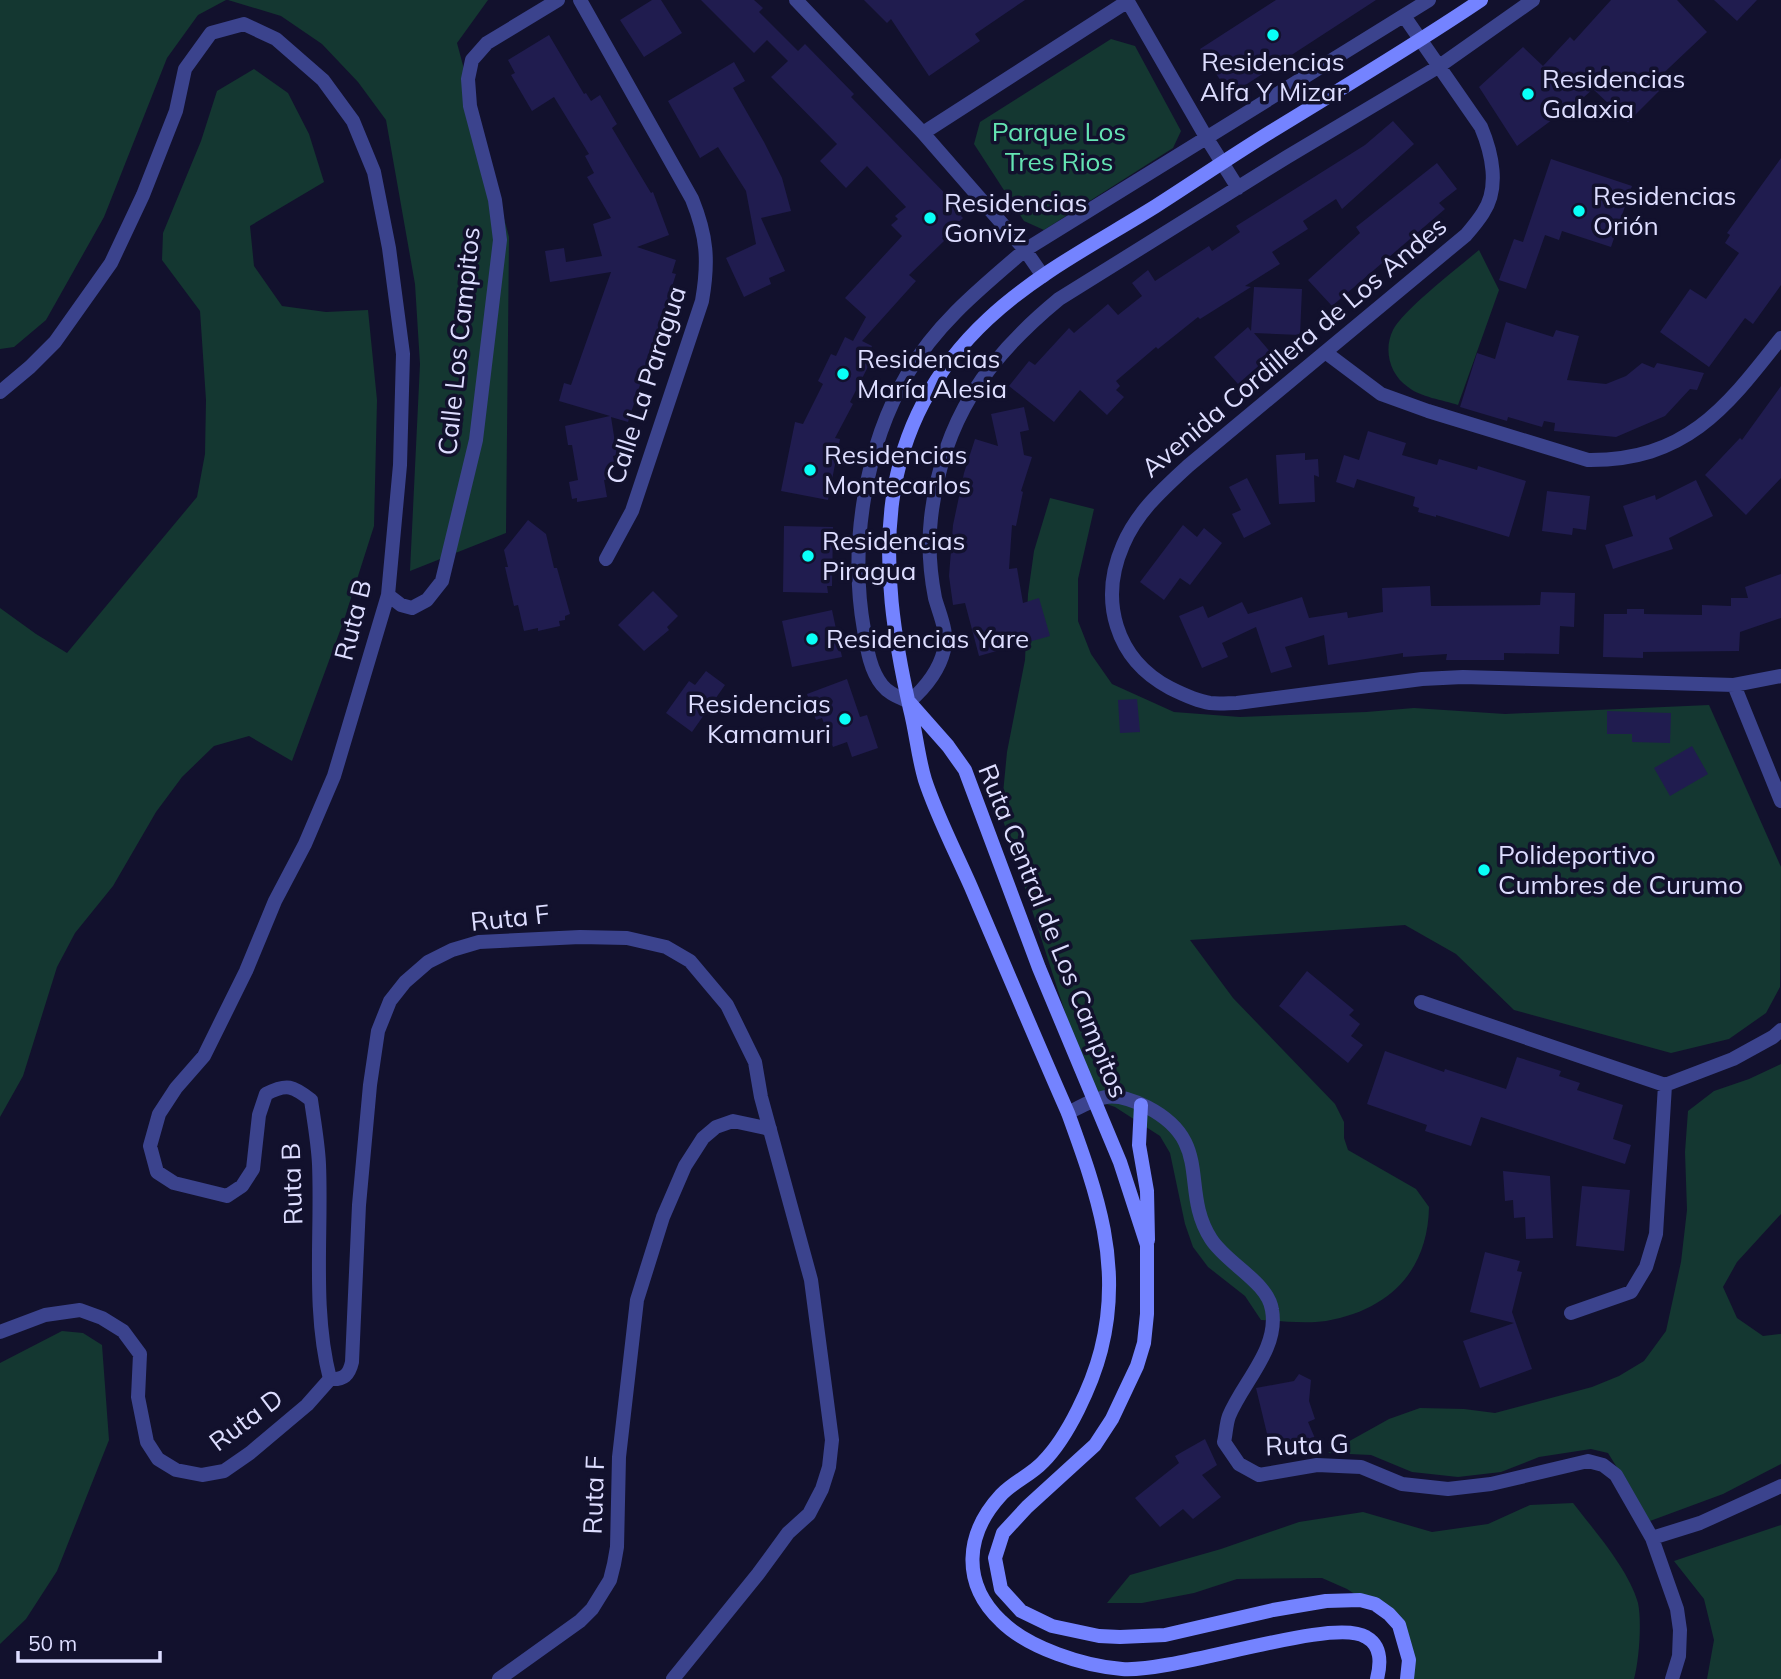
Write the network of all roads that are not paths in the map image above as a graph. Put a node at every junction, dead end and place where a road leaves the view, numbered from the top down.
1 (558, 0) edge
2 (580, 0) edge
3 (796, 0) edge
4 (1429, 0) edge
5 (1481, 0) edge
6 (1533, 0) edge
7 (1128, 1) edge
8 (1404, 16) junction
9 (1421, 41) junction
10 (1438, 67) junction
11 (923, 133) junction
12 (1206, 137) junction
13 (1222, 163) junction
14 (1238, 188) junction
15 (1025, 250) junction
16 (1043, 276) junction
17 (1781, 338) edge
18 (1325, 352) junction
19 (0, 392) edge
20 (606, 559) dead end
21 (388, 595) junction
22 (1781, 676) edge
23 (1734, 685) junction
24 (909, 702) junction
25 (1781, 801) edge
26 (1421, 1002) dead end
27 (1781, 1030) edge
28 (1665, 1085) junction
29 (1093, 1100) junction
30 (1141, 1105) junction
31 (1068, 1113) junction
32 (770, 1129) junction
33 (1147, 1245) junction
34 (1571, 1313) dead end
35 (0, 1332) edge
36 (330, 1379) junction
37 (1781, 1486) edge
38 (1652, 1538) junction
39 (499, 1679) edge
40 (673, 1679) edge
41 (1377, 1679) edge
42 (1408, 1679) edge
43 (1672, 1679) edge

1 - 21 street, Calle Los Campitos
2 - 20 street, Calle La Paragua
3 - 11 street
4 - 8 street
5 - 9 main road
6 - 10 street
7 - 11 street
7 - 12 street
8 - 9 street, Avenida Cordillera de Los Andes
8 - 12 street
9 - 10 street, Avenida Cordillera de Los Andes
9 - 13 main road
10 - 14 street
10 - 18 street, Avenida Cordillera de Los Andes
11 - 15 street
12 - 13 street
12 - 15 street
13 - 14 street
13 - 16 main road
14 - 24 street
15 - 16 street
15 - 24 street
16 - 24 main road
17 - 18 street
18 - 23 street, Avenida Cordillera de Los Andes
19 - 21 street, Ruta B
21 - 36 street, Ruta B
22 - 23 street, Avenida Cordillera de Los Andes
23 - 25 street
24 - 29 main road, Ruta Central de Los Campitos
24 - 31 main road, Ruta Central de Los Campitos
26 - 28 street
27 - 28 street
28 - 34 street
29 - 30 street, Ruta G
29 - 31 street
29 - 33 main road, Ruta Central de Los Campitos
30 - 33 main road
30 - 38 street, Ruta G
31 - 41 main road, Ruta Central de Los Campitos
32 - 36 street, Ruta F
32 - 39 street, Ruta F
32 - 40 street, Ruta F
33 - 42 main road, Ruta Central de Los Campitos
35 - 36 street, Ruta D
37 - 38 street
38 - 43 street, Ruta G

